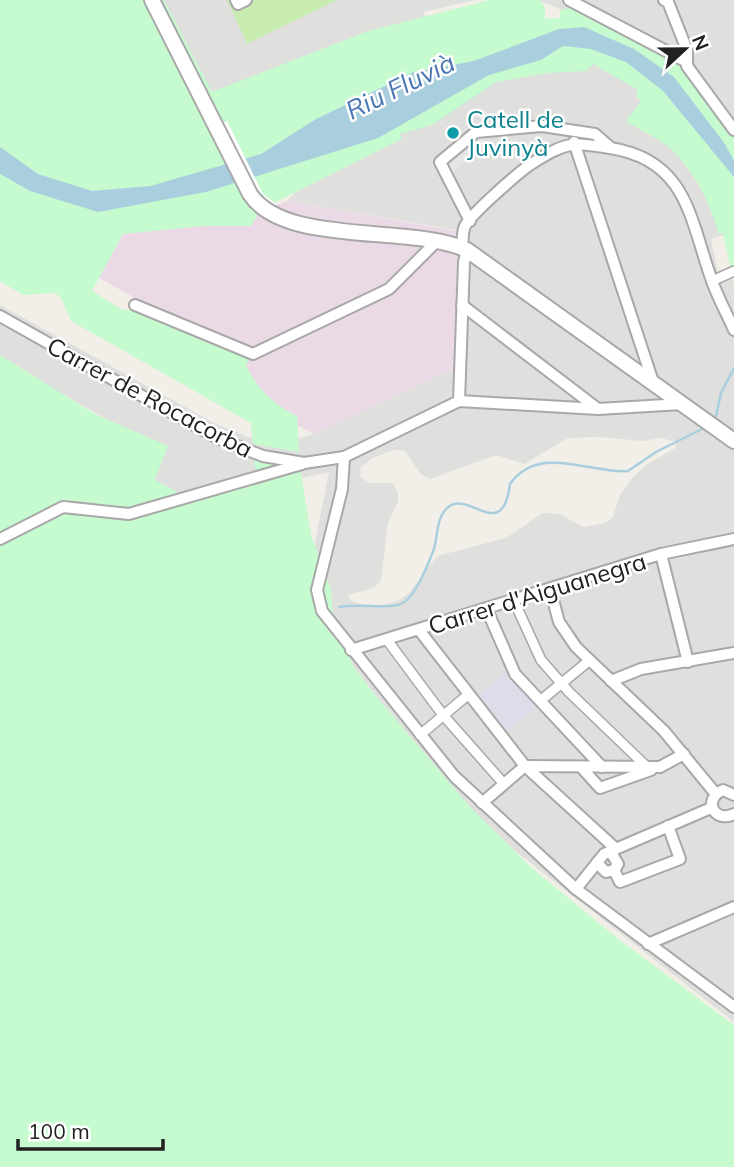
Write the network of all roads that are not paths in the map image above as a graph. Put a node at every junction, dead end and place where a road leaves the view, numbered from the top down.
1 (152, 0) edge
2 (569, 0) edge
3 (664, 0) edge
4 (687, 62) junction
5 (734, 130) edge
6 (574, 142) junction
7 (611, 148) junction
8 (470, 221) junction
9 (436, 243) junction
10 (465, 249) junction
11 (734, 271) edge
12 (715, 279) junction
13 (135, 305) dead end
14 (463, 305) junction
15 (0, 316) edge
16 (734, 330) edge
17 (653, 382) junction
18 (459, 401) junction
19 (682, 404) junction
20 (598, 409) junction
21 (734, 441) edge
22 (344, 457) junction
23 (304, 463) junction
24 (731, 538) edge
25 (0, 539) edge
26 (661, 554) junction
27 (550, 589) junction
28 (514, 601) junction
29 (487, 610) junction
30 (419, 630) junction
31 (387, 640) junction
32 (351, 650) junction
33 (734, 653) edge
34 (590, 660) junction
35 (688, 662) junction
36 (611, 681) junction
37 (562, 684) junction
38 (469, 694) junction
39 (540, 701) junction
40 (443, 715) junction
41 (420, 734) junction
42 (684, 754) junction
43 (525, 766) junction
44 (581, 767) junction
45 (602, 767) junction
46 (647, 767) junction
47 (660, 767) junction
48 (562, 768) junction
49 (504, 784) junction
50 (546, 785) junction
51 (715, 793) junction
52 (734, 795) edge
53 (482, 803) junction
54 (711, 808) junction
55 (734, 814) edge
56 (668, 826) junction
57 (612, 849) junction
58 (597, 863) junction
59 (614, 870) junction
60 (576, 889) junction
61 (734, 908) edge
62 (648, 944) junction
63 (734, 1007) edge

1 - 9 street
2 - 4 street
3 - 4 street
4 - 5 street
6 - 7 street
6 - 8 street
6 - 17 street
7 - 8 street
7 - 12 street
8 - 10 street
9 - 10 street
9 - 13 street
10 - 14 street
10 - 17 street
11 - 12 street
12 - 16 street
14 - 18 street
14 - 20 street
15 - 23 street, Carrer de Rocacorba
17 - 19 street
18 - 20 street
18 - 22 street, Carrer de Rocacorba
19 - 20 street
19 - 21 street
22 - 23 street, Carrer de Rocacorba
22 - 32 street
23 - 25 street
24 - 26 street, Carrer d'Aiguanegra
26 - 27 street, Carrer d'Aiguanegra
26 - 35 street
27 - 28 street, Carrer d'Aiguanegra
27 - 34 street
28 - 29 street, Carrer d'Aiguanegra
28 - 37 street
29 - 30 street, Carrer d'Aiguanegra
29 - 39 street
30 - 31 street, Carrer d'Aiguanegra
30 - 38 street
31 - 32 street, Carrer d'Aiguanegra
31 - 40 street
32 - 41 street
33 - 35 street
34 - 36 street
34 - 37 street
35 - 36 street
36 - 42 street
37 - 39 street
37 - 46 street
38 - 40 street
38 - 43 street
39 - 45 street
40 - 41 street
40 - 49 street
41 - 53 street
42 - 47 street
42 - 51 street
43 - 48 street
43 - 49 street
43 - 50 street
44 - 45 street
44 - 47 street
44 - 48 street
45 - 46 street
46 - 47 street
48 - 50 street
49 - 53 street
50 - 57 street
51 - 52 street
51 - 54 street
53 - 60 street
54 - 55 street
54 - 56 street
56 - 57 street
56 - 59 street
57 - 58 street
57 - 59 street
58 - 59 street
58 - 60 street
60 - 62 street
61 - 62 street
62 - 63 street

